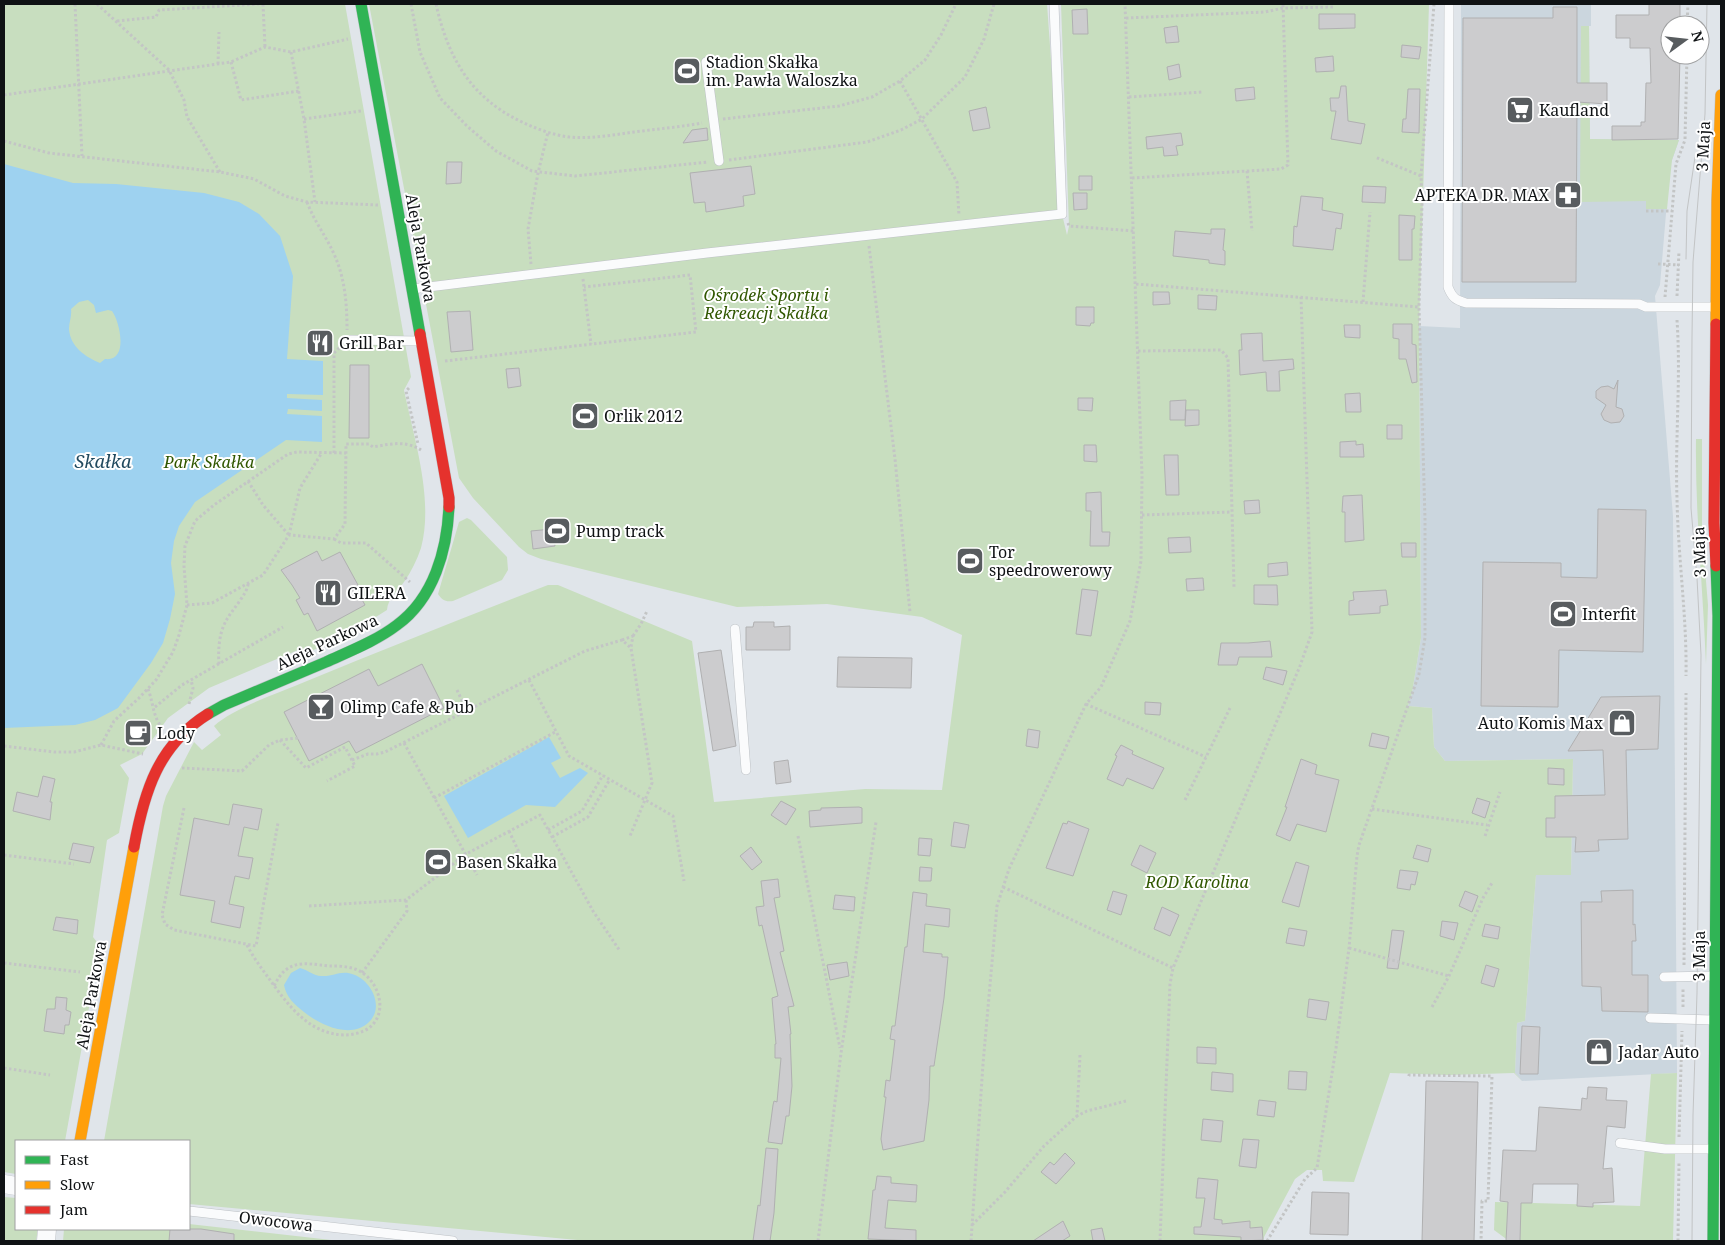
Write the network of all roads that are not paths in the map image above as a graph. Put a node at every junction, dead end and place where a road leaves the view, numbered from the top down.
1 (360, 4) edge
2 (1054, 4) edge
3 (1449, 4) edge
4 (706, 62) dead end
5 (1721, 95) edge
6 (719, 161) road end
7 (412, 289) junction
8 (1718, 306) edge
9 (347, 340) road end
10 (421, 341) junction
11 (1718, 480) edge
12 (1718, 523) edge
13 (735, 629) dead end
14 (746, 770) dead end
15 (1715, 976) junction
16 (1664, 977) dead end
17 (1718, 1007) edge
18 (1650, 1018) dead end
19 (1715, 1020) junction
20 (80, 1140) edge
21 (1620, 1143) dead end
22 (1714, 1149) junction
23 (190, 1211) edge
24 (453, 1241) edge
25 (1713, 1241) edge

1 - 7 street, Aleja Parkowa
2 - 7 lane
3 - 8 lane
4 - 6 lane
5 - 8 street, 3 Maja
7 - 10 street, Aleja Parkowa
8 - 11 street, 3 Maja
9 - 10 lane
10 - 20 street, Aleja Parkowa
11 - 12 street, 3 Maja
12 - 15 street, 3 Maja
13 - 14 lane
15 - 16 lane
15 - 17 street, 3 Maja
17 - 19 street, 3 Maja
18 - 19 lane
19 - 22 street, 3 Maja
21 - 22 lane
22 - 25 street, 3 Maja
23 - 24 lane, Owocowa

